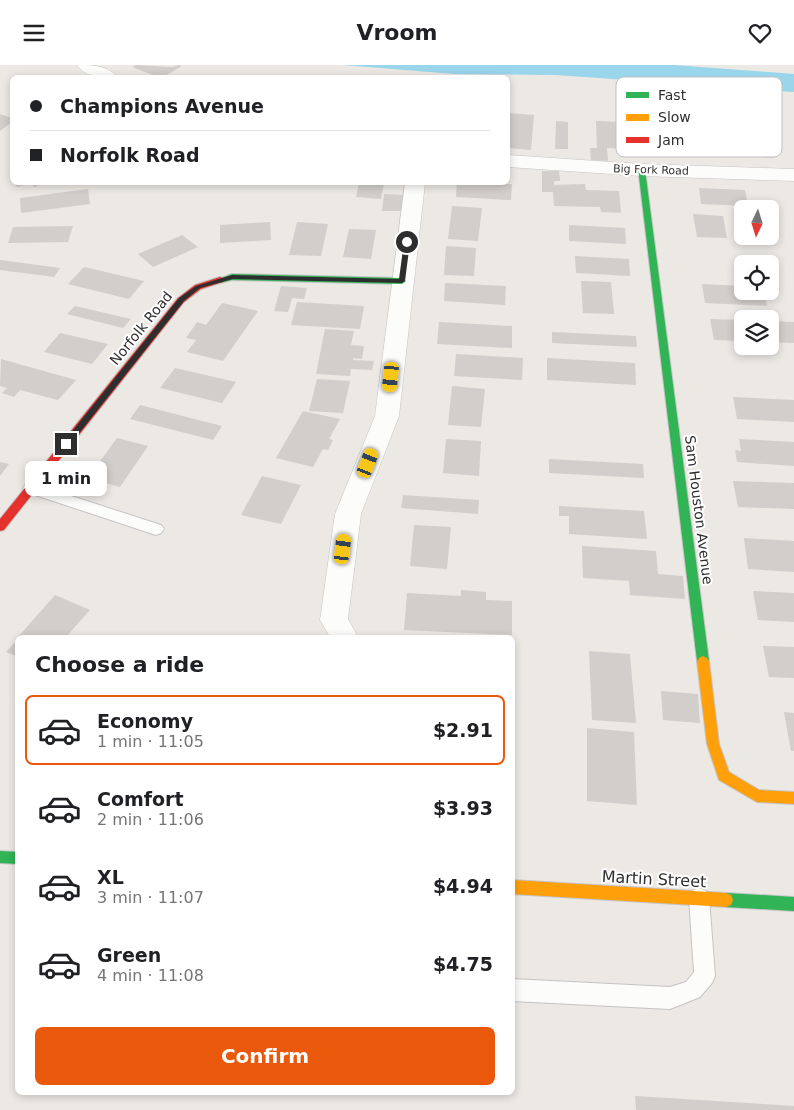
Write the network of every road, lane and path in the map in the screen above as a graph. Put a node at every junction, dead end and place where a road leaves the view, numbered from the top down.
1 (85, 65) edge
2 (104, 75) edge
3 (510, 161) edge
4 (641, 170) junction
5 (794, 175) edge
6 (415, 185) edge
7 (402, 281) junction
8 (31, 488) junction
9 (0, 527) edge
10 (156, 529) dead end
11 (332, 632) edge
12 (794, 798) edge
13 (0, 857) edge
14 (15, 858) edge
15 (515, 887) edge
16 (699, 898) junction
17 (794, 904) edge
18 (515, 990) edge

1 - 2 street
3 - 4 street, Big Fork Road
4 - 5 street, Big Fork Road
4 - 12 street, Sam Houston Avenue
6 - 7 street
7 - 8 street, Norfolk Road
7 - 11 street
8 - 9 street, Norfolk Road
8 - 10 lane
13 - 14 street
15 - 16 street, Martin Street
16 - 17 street, Martin Street
16 - 18 lane

